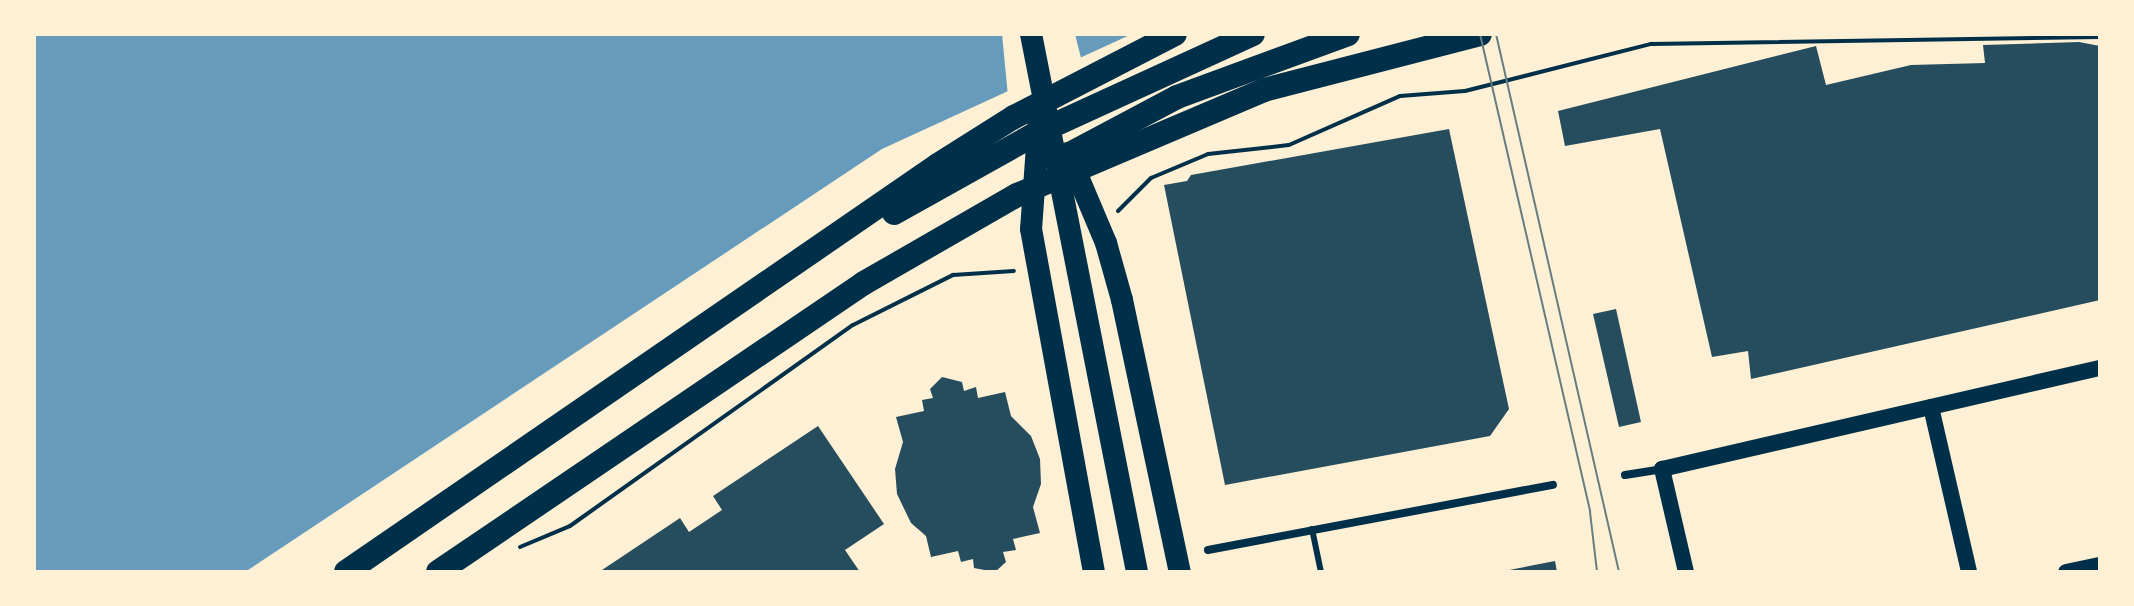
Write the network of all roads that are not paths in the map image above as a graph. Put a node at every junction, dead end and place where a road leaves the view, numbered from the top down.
1 (1031, 34) edge
2 (1175, 34) edge
3 (1348, 34) edge
4 (1480, 34) edge
5 (1252, 35) edge
6 (1043, 93) junction
7 (938, 236) junction
8 (756, 292) junction
9 (2100, 368) edge
10 (1931, 407) junction
11 (1662, 469) junction
12 (1625, 475) dead end
13 (1553, 485) dead end
14 (1312, 529) junction
15 (1208, 550) dead end
16 (2100, 565) edge
17 (346, 572) edge
18 (438, 572) edge
19 (1094, 572) edge
20 (1137, 572) edge
21 (1180, 572) edge
22 (1321, 572) edge
23 (1686, 572) edge
24 (1969, 572) edge
25 (2066, 572) edge

1 - 6 highway
2 - 8 highway
3 - 7 highway
4 - 7 highway
5 - 8 highway
6 - 19 highway
6 - 20 highway
6 - 21 highway
7 - 18 highway
8 - 17 highway
9 - 10 main road
10 - 11 main road
10 - 24 main road
11 - 12 street
11 - 23 main road
13 - 14 street
14 - 15 street
14 - 22 lane
16 - 25 main road

